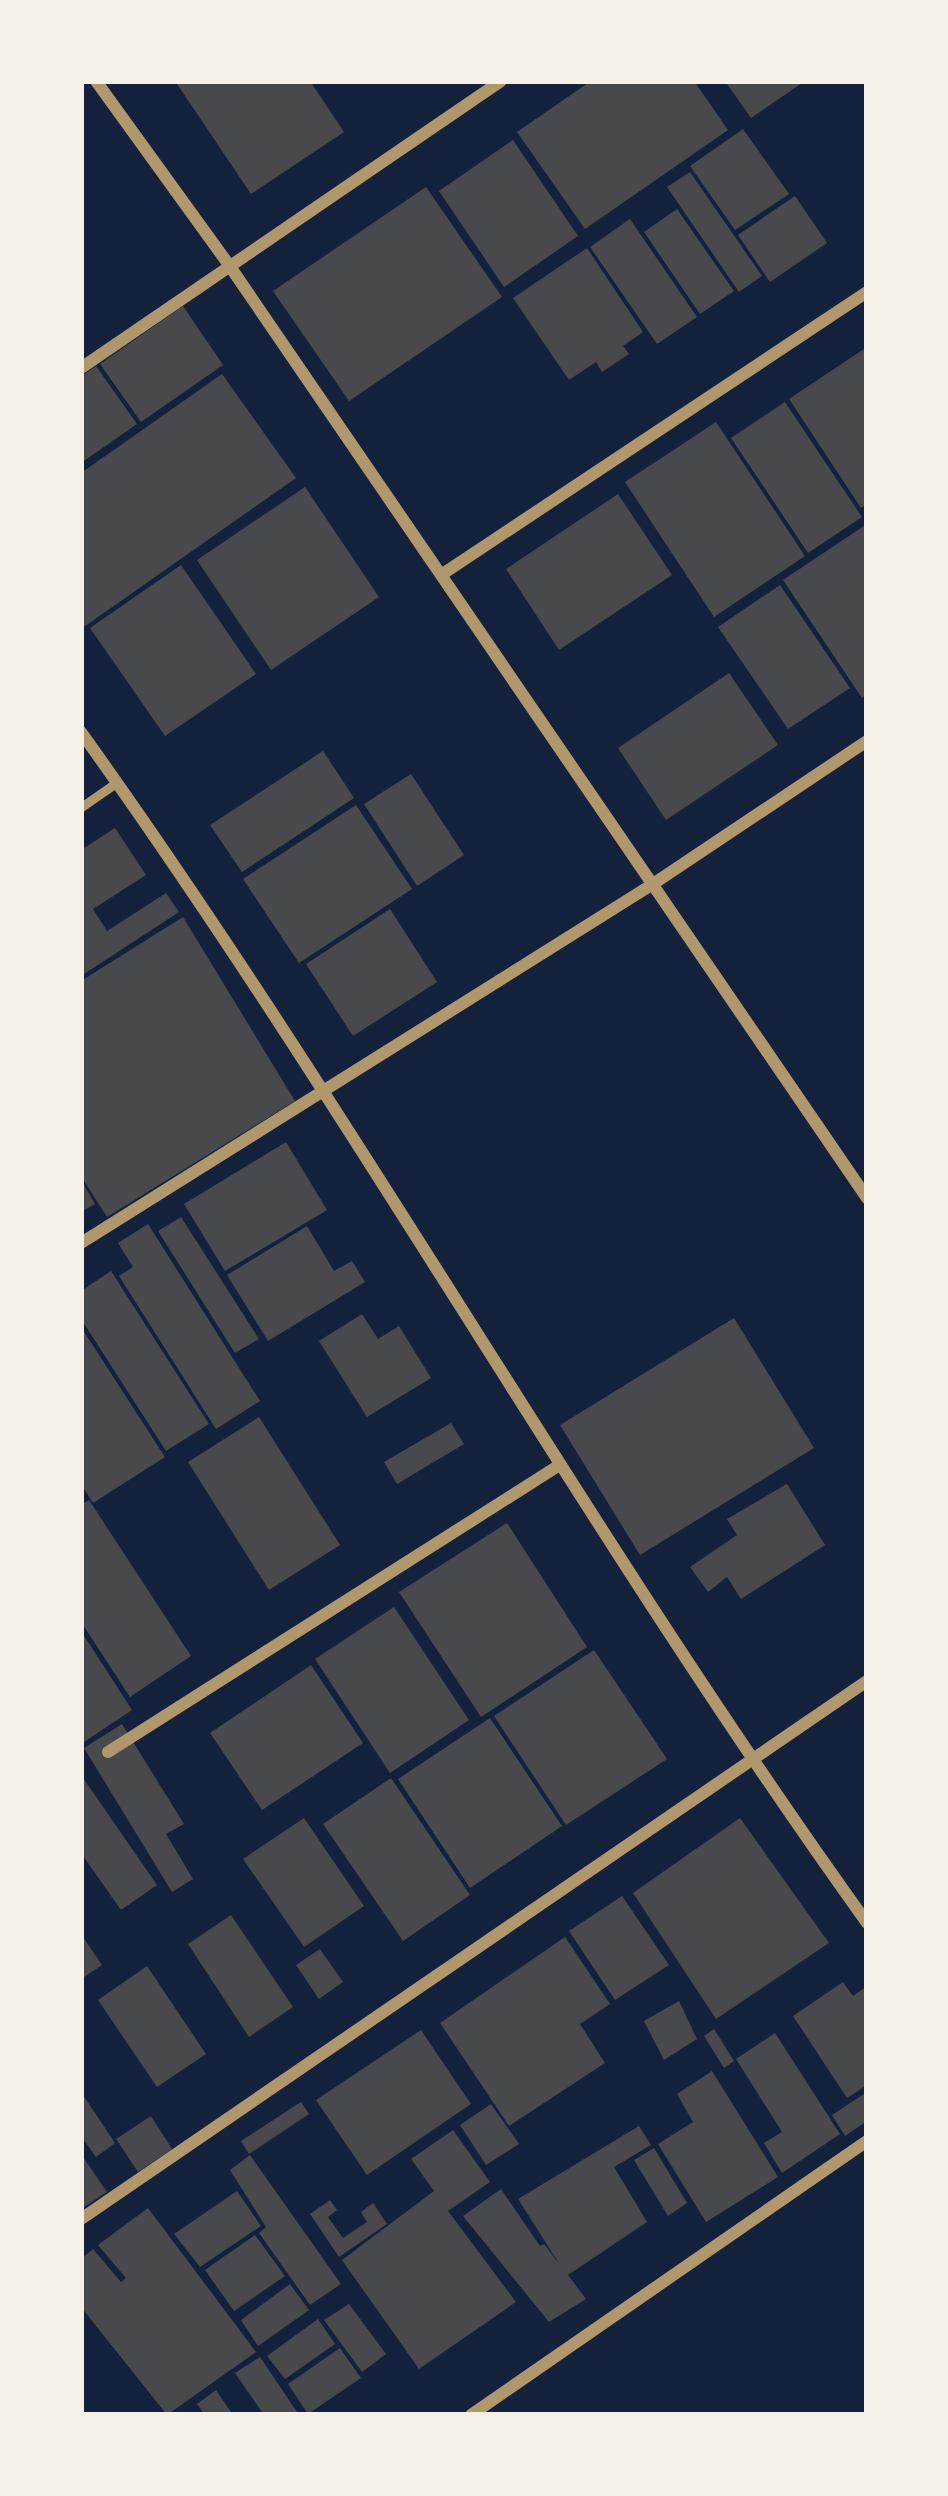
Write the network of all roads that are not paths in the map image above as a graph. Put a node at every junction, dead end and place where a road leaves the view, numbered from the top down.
1 (96, 81) edge
2 (501, 81) edge
3 (229, 265) junction
4 (867, 292) edge
5 (81, 368) edge
6 (441, 575) junction
7 (81, 733) edge
8 (867, 741) edge
9 (117, 783) junction
10 (81, 808) edge
11 (653, 884) junction
12 (326, 1093) junction
13 (867, 1198) edge
14 (81, 1243) edge
15 (558, 1466) junction
16 (867, 1681) edge
17 (108, 1752) dead end
18 (750, 1760) junction
19 (867, 1923) edge
20 (867, 2141) edge
21 (81, 2219) edge
22 (471, 2415) edge

1 - 3 street
2 - 3 street
3 - 5 street
3 - 6 street
4 - 6 street
6 - 11 street
7 - 9 street
8 - 11 street
9 - 10 lane
9 - 12 street
11 - 12 street
11 - 13 street
12 - 14 street
12 - 15 street
15 - 17 street
15 - 18 street
16 - 18 street
18 - 19 street
18 - 21 street
20 - 22 street

